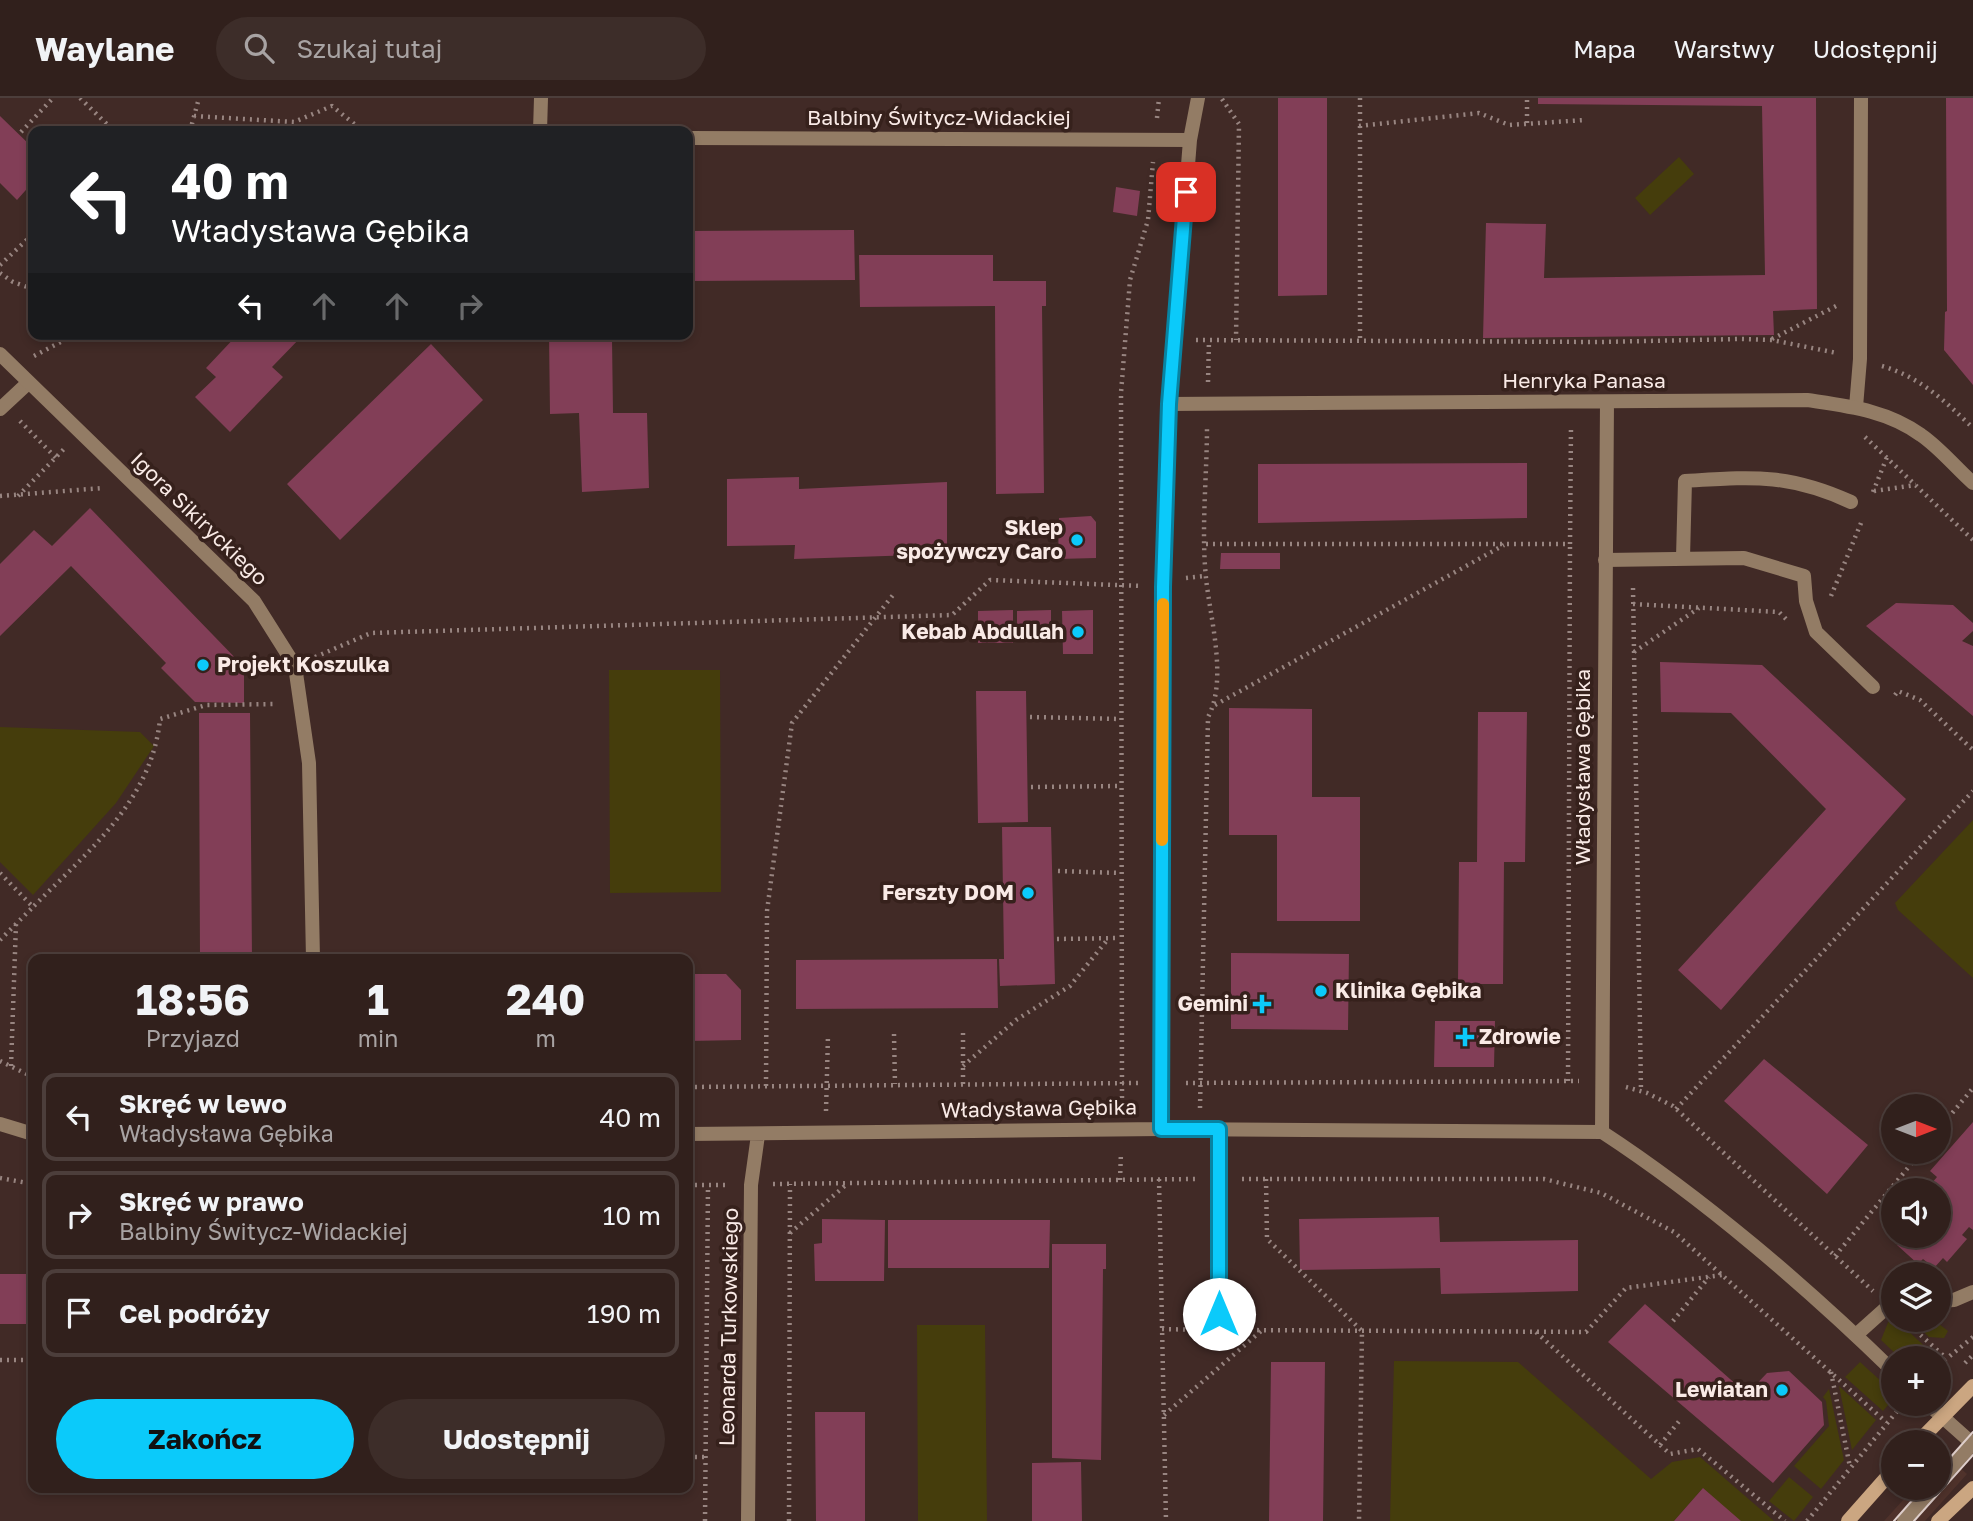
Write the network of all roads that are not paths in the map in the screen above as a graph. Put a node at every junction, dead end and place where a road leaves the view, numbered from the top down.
1 (541, 98) edge
2 (1198, 98) edge
3 (1861, 98) edge
4 (540, 126) edge
5 (693, 138) edge
6 (1190, 140) junction
7 (0, 354) edge
8 (28, 383) junction
9 (1607, 402) junction
10 (1169, 404) junction
11 (1856, 407) junction
12 (0, 409) edge
13 (1973, 484) edge
14 (1851, 502) dead end
15 (1683, 558) junction
16 (1605, 560) junction
17 (1873, 687) dead end
18 (313, 954) edge
19 (0, 1124) edge
20 (1161, 1129) junction
21 (1219, 1129) junction
22 (28, 1132) edge
23 (1602, 1132) junction
24 (693, 1134) edge
25 (758, 1135) junction
26 (1973, 1292) edge
27 (1951, 1300) edge
28 (1881, 1313) edge
29 (1219, 1314) dead end
30 (1856, 1335) junction
31 (1881, 1359) edge
32 (1973, 1386) edge
33 (1951, 1406) edge
34 (1940, 1416) edge
35 (1942, 1416) edge
36 (1928, 1430) edge
37 (1973, 1444) edge
38 (1951, 1468) edge
39 (1881, 1483) edge
40 (1973, 1488) edge
41 (1923, 1500) edge
42 (748, 1521) edge
43 (1847, 1521) edge
44 (1903, 1521) edge
45 (1938, 1521) edge

1 - 4 street
2 - 6 street
3 - 11 street
5 - 6 street, Balbiny Świtycz-Widackiej
6 - 10 street
7 - 8 street, Igora Sikiryckiego
8 - 12 street
8 - 18 street, Igora Sikiryckiego
9 - 10 street, Henryka Panasa
9 - 11 street, Henryka Panasa
9 - 16 street, Władysława Gębika
10 - 20 street
11 - 13 street, Henryka Panasa
14 - 15 street
15 - 16 street
15 - 17 street
16 - 23 street, Władysława Gębika
19 - 22 street
20 - 21 street, Władysława Gębika
20 - 25 street, Władysława Gębika
21 - 23 street, Władysława Gębika
21 - 29 street
23 - 30 street
24 - 25 street, Władysława Gębika
25 - 42 street, Leonarda Turkowskiego
26 - 27 street
28 - 30 street
30 - 31 street
32 - 33 street
34 - 36 street
35 - 37 street
37 - 38 street
39 - 43 street
40 - 45 street
41 - 44 street

